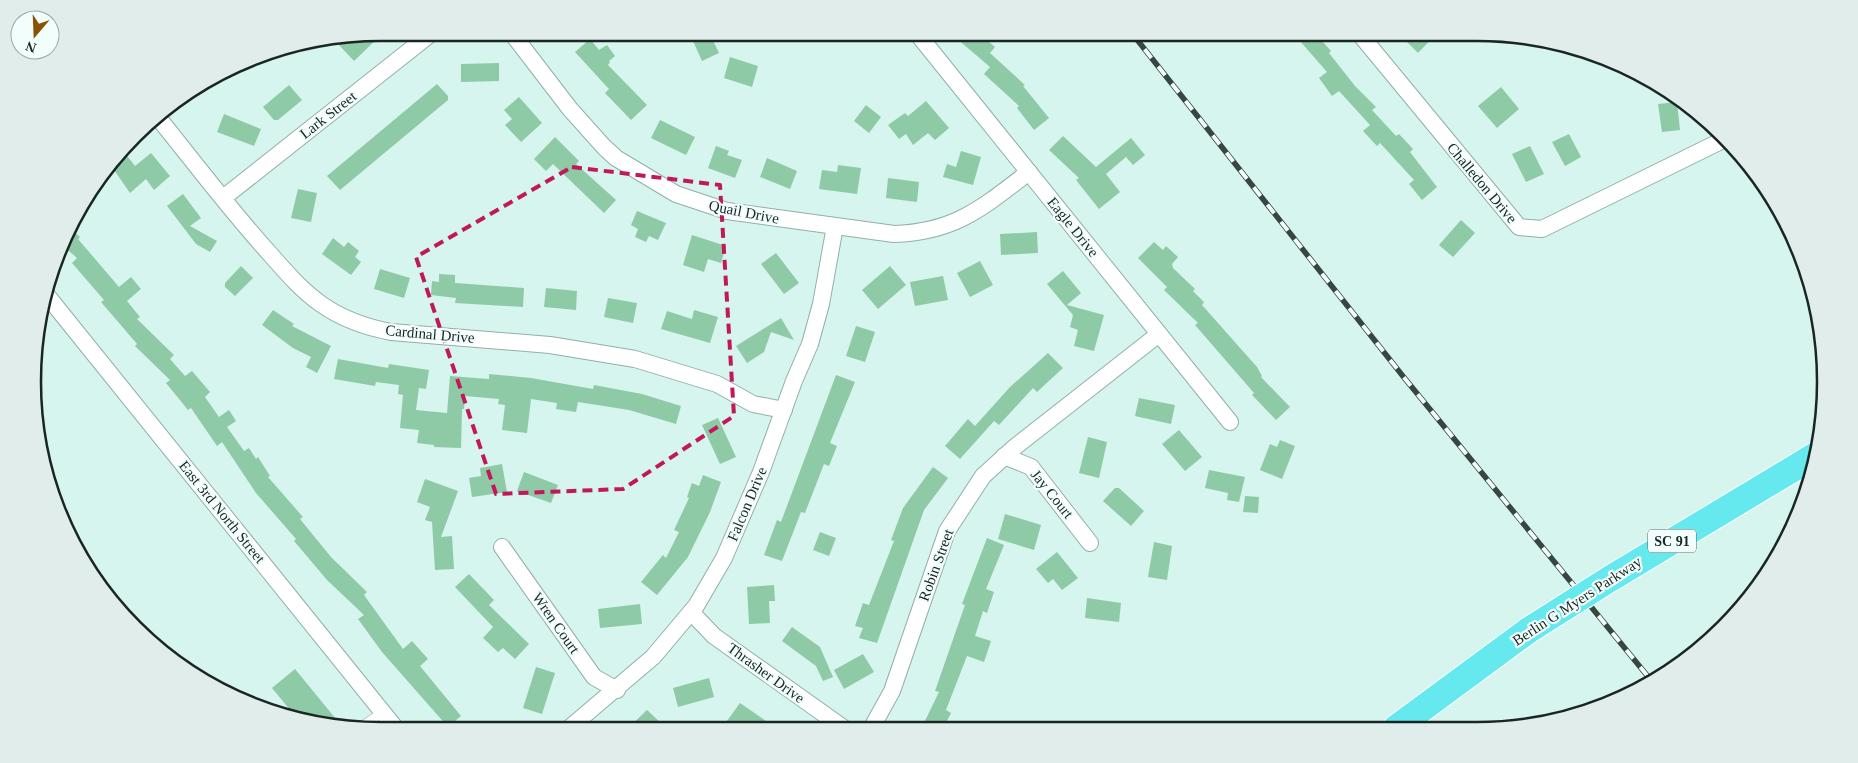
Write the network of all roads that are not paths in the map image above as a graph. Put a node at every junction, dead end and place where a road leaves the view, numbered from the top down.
1 (422, 41) edge
2 (518, 41) edge
3 (923, 41) edge
4 (1365, 41) edge
5 (161, 122) edge
6 (1718, 142) edge
7 (1029, 172) junction
8 (223, 198) junction
9 (835, 226) junction
10 (51, 300) edge
11 (1159, 334) junction
12 (784, 410) junction
13 (1230, 422) dead end
14 (1004, 456) junction
15 (1807, 459) edge
16 (1090, 544) dead end
17 (502, 547) dead end
18 (691, 612) junction
19 (617, 690) junction
20 (383, 712) junction
21 (369, 721) edge
22 (391, 722) edge
23 (577, 722) edge
24 (835, 722) edge
25 (875, 722) edge
26 (1404, 722) edge

1 - 8 street, Lark Street
2 - 9 street, Quail Drive
3 - 7 street, Eagle Drive
4 - 6 street, Challedon Drive
5 - 8 street, Cardinal Drive
7 - 9 street, Quail Drive
7 - 11 street, Eagle Drive
8 - 12 street, Cardinal Drive
9 - 12 street, Falcon Drive
10 - 20 street, East 3rd North Street
11 - 13 street, Eagle Drive
11 - 14 street, Robin Street
12 - 18 street, Falcon Drive
14 - 16 street, Jay Court
14 - 25 street, Robin Street
15 - 26 main road, Berlin G Myers Parkway / SC 91, bridge
17 - 19 street, Wren Court
18 - 19 street, Falcon Drive
18 - 24 street, Thrasher Drive
19 - 23 street, Falcon Drive
20 - 21 lane
20 - 22 street, East 3rd North Street

